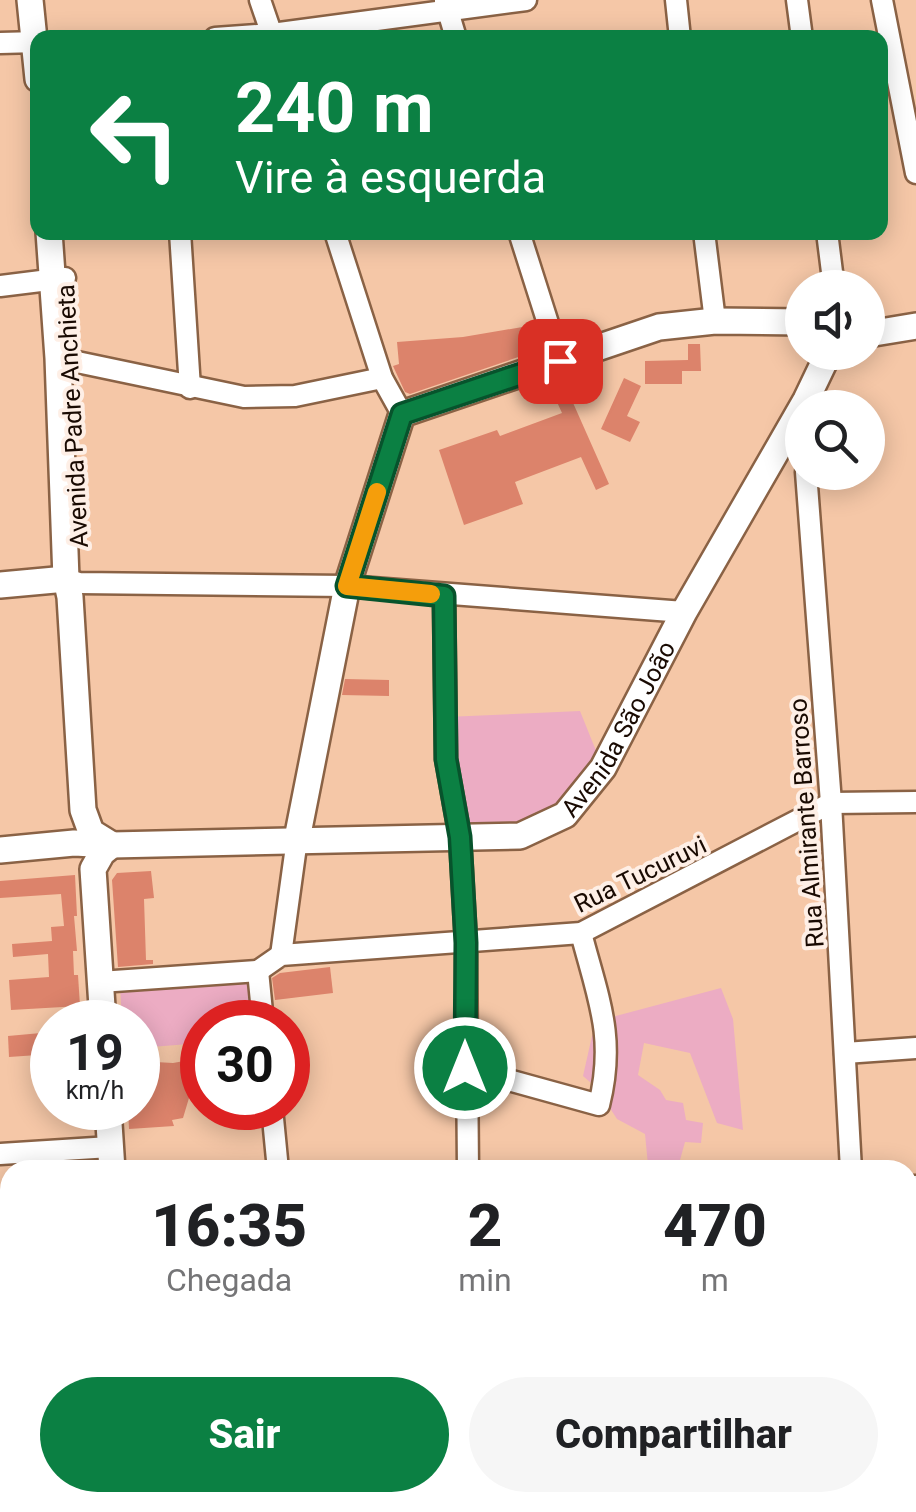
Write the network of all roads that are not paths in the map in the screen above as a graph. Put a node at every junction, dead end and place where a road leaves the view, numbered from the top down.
1 (30, 0) edge
2 (46, 0) edge
3 (260, 0) edge
4 (526, 0) edge
5 (676, 0) edge
6 (797, 0) edge
7 (882, 0) edge
8 (446, 6) edge
9 (38, 30) edge
10 (42, 30) edge
11 (270, 30) edge
12 (307, 30) edge
13 (454, 30) edge
14 (679, 30) edge
15 (801, 30) edge
16 (888, 30) edge
17 (888, 31) edge
18 (30, 41) edge
19 (0, 43) edge
20 (916, 173) edge
21 (51, 240) edge
22 (62, 240) edge
23 (181, 240) edge
24 (338, 240) edge
25 (522, 240) edge
26 (705, 240) edge
27 (828, 240) edge
28 (832, 270) edge
29 (59, 279) junction
30 (0, 286) edge
31 (754, 320) junction
32 (715, 321) junction
33 (785, 321) edge
34 (885, 324) edge
35 (912, 326) edge
36 (885, 331) edge
37 (785, 333) edge
38 (64, 359) junction
39 (560, 361) junction
40 (382, 378) junction
41 (190, 388) junction
42 (402, 414) junction
43 (785, 442) edge
44 (807, 490) edge
45 (0, 585) edge
46 (72, 586) junction
47 (347, 586) junction
48 (444, 596) junction
49 (684, 612) junction
50 (916, 802) edge
51 (831, 804) junction
52 (460, 837) junction
53 (297, 839) junction
54 (65, 844) junction
55 (112, 845) junction
56 (0, 850) edge
57 (93, 869) junction
58 (581, 933) junction
59 (466, 943) junction
60 (281, 955) junction
61 (258, 971) junction
62 (100, 982) junction
63 (101, 1000) edge
64 (261, 1000) edge
65 (916, 1048) edge
66 (845, 1053) junction
67 (465, 1068) junction
68 (109, 1130) edge
69 (274, 1130) edge
70 (0, 1154) edge
71 (111, 1158) edge
72 (277, 1160) edge
73 (468, 1160) edge
74 (851, 1160) edge

1 - 9 main road
2 - 10 main road
3 - 11 street
4 - 8 street
5 - 14 street
6 - 15 street
7 - 16 street
8 - 12 street
8 - 13 street
17 - 20 street
18 - 19 street
21 - 29 main road, Avenida Padre Anchieta
22 - 29 main road, Avenida Padre Anchieta
23 - 41 street
24 - 40 street
25 - 39 street
26 - 32 street
27 - 28 street
29 - 30 street
29 - 38 main road, Avenida Padre Anchieta
31 - 32 main road
31 - 33 main road
31 - 37 main road
32 - 39 main road
34 - 35 main road
35 - 36 main road
38 - 41 street
38 - 46 main road, Avenida Padre Anchieta
39 - 42 main road
40 - 41 street
40 - 42 street
42 - 47 main road
43 - 49 main road, Avenida São João
44 - 51 street, Rua Almirante Barroso
45 - 46 main road
46 - 47 street
46 - 55 main road, Avenida Padre Anchieta
47 - 48 street
47 - 53 main road
48 - 49 street
48 - 52 street
49 - 52 main road, Avenida São João
50 - 51 street, Rua Tucuruvi
51 - 58 street, Rua Tucuruvi
51 - 66 street, Rua Almirante Barroso
52 - 53 main road, Avenida São João
52 - 59 street
53 - 55 main road, Avenida São João
53 - 60 street
54 - 55 main road, Avenida São João
54 - 56 main road, Avenida São João
54 - 57 main road
55 - 57 main road
57 - 62 main road
58 - 59 street, Rua Tucuruvi
58 - 67 street
59 - 60 street, Rua Tucuruvi
59 - 67 street
60 - 61 street
61 - 62 street
61 - 64 street
62 - 63 main road
65 - 66 street
66 - 74 street, Rua Almirante Barroso
67 - 73 street
68 - 71 main road
69 - 72 street
70 - 71 street

